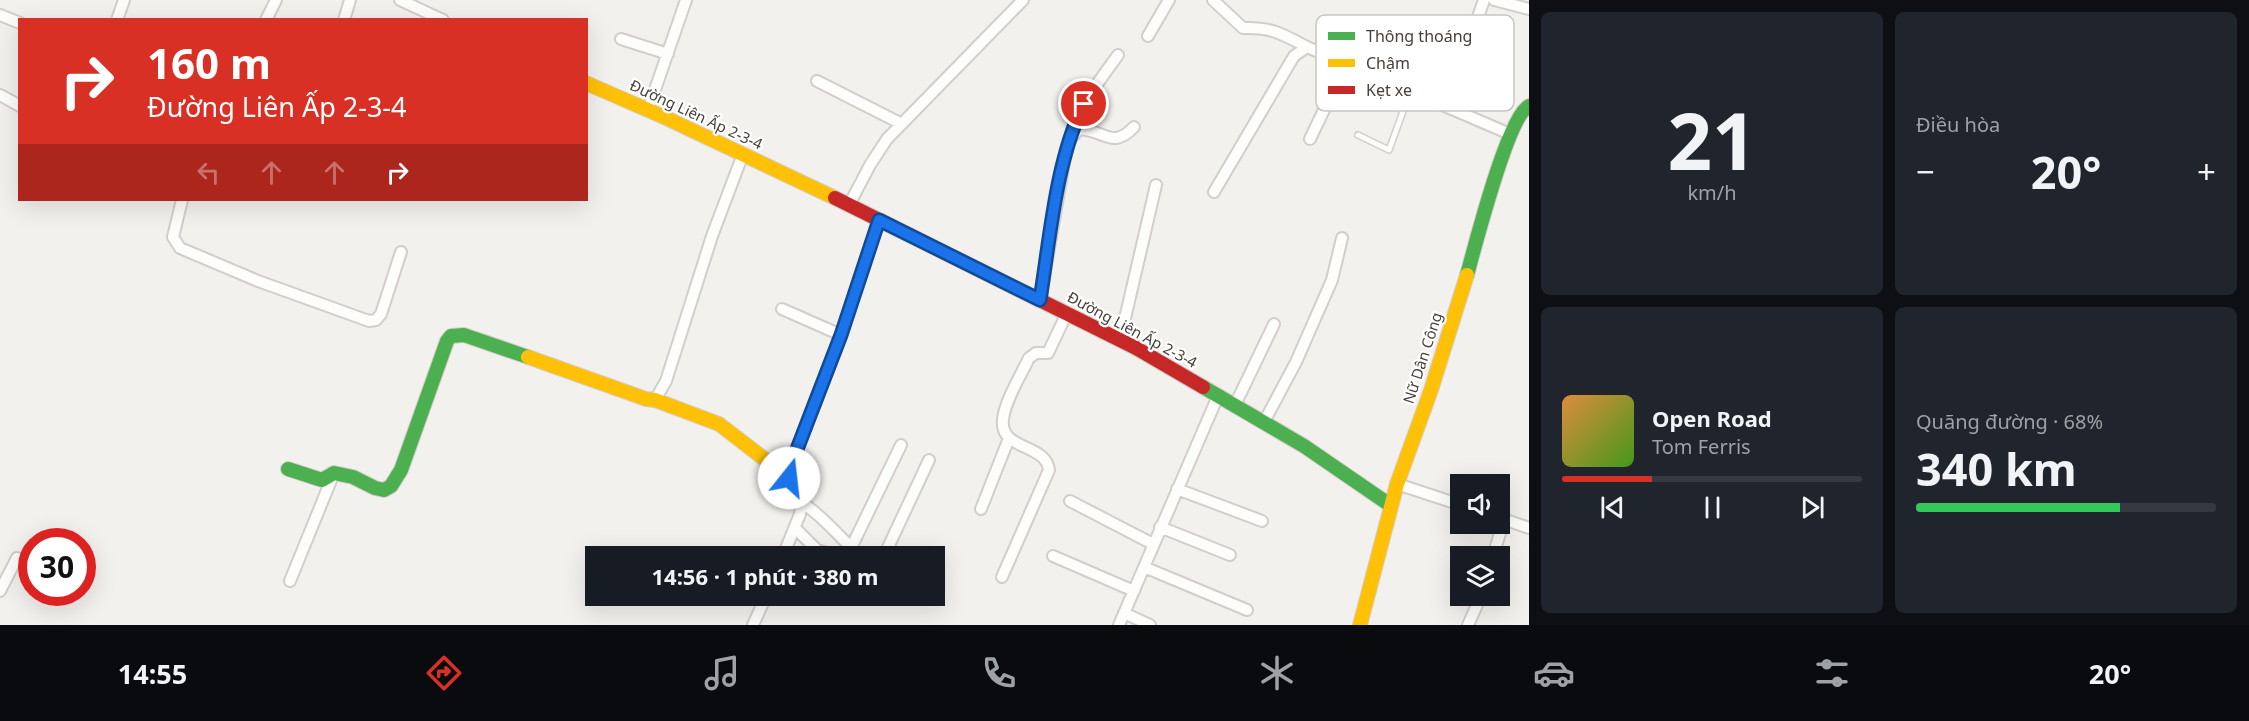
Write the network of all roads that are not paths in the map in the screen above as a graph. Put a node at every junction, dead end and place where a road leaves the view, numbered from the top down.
1 (124, 0) edge
2 (276, 0) edge
3 (350, 0) edge
4 (400, 0) edge
5 (686, 0) edge
6 (1023, 0) edge
7 (1168, 0) edge
8 (1213, 0) edge
9 (1484, 0) edge
10 (1494, 0) edge
11 (418, 4) edge
12 (1529, 9) edge
13 (0, 15) edge
14 (1479, 15) edge
15 (118, 18) edge
16 (267, 18) edge
17 (345, 18) edge
18 (440, 18) edge
19 (18, 22) edge
20 (1148, 36) dead end
21 (621, 39) dead end
22 (1307, 47) junction
23 (1316, 51) edge
24 (668, 54) junction
25 (1118, 55) dead end
26 (817, 81) dead end
27 (588, 84) edge
28 (0, 95) edge
29 (18, 105) edge
30 (1529, 106) edge
31 (648, 110) junction
32 (1323, 111) edge
33 (1403, 111) edge
34 (1455, 111) edge
35 (902, 124) junction
36 (1134, 127) dead end
37 (1073, 134) junction
38 (1510, 134) junction
39 (1358, 135) dead end
40 (1310, 139) dead end
41 (743, 154) junction
42 (1156, 185) dead end
43 (1214, 192) dead end
44 (182, 201) edge
45 (849, 205) junction
46 (879, 220) junction
47 (1342, 238) dead end
48 (401, 252) dead end
49 (1040, 300) junction
50 (782, 309) dead end
51 (1067, 314) junction
52 (1274, 324) dead end
53 (841, 335) junction
54 (1120, 340) junction
55 (1218, 396) junction
56 (655, 400) junction
57 (1235, 405) junction
58 (1264, 422) junction
59 (1009, 438) junction
60 (901, 445) dead end
61 (929, 460) dead end
62 (288, 469) dead end
63 (334, 472) junction
64 (789, 478) junction
65 (1397, 484) junction
66 (1177, 489) junction
67 (1070, 501) dead end
68 (1450, 501) edge
69 (801, 502) junction
70 (1390, 505) junction
71 (981, 509) dead end
72 (1262, 521) dead end
73 (1510, 522) edge
74 (1160, 527) junction
75 (795, 528) junction
76 (1529, 528) edge
77 (1153, 544) junction
78 (787, 546) edge
79 (813, 546) edge
80 (849, 546) edge
81 (852, 546) edge
82 (889, 546) edge
83 (1230, 555) dead end
84 (1053, 556) dead end
85 (17, 558) dead end
86 (1144, 567) junction
87 (1002, 577) dead end
88 (290, 581) dead end
89 (0, 591) edge
90 (1134, 591) junction
91 (762, 606) edge
92 (1477, 606) edge
93 (1247, 610) dead end
94 (1124, 613) junction
95 (753, 625) edge
96 (1119, 625) edge
97 (1150, 625) edge
98 (1360, 625) edge
99 (1468, 625) edge

1 - 15 street
2 - 16 street
3 - 17 street
4 - 11 street
5 - 24 street
6 - 35 street
7 - 20 street
8 - 22 street
9 - 14 street
10 - 12 street
11 - 18 street
13 - 19 street
21 - 24 street
22 - 23 street
22 - 43 street
24 - 31 street
25 - 37 street
26 - 35 street
27 - 31 street, Đường Liên Ấp 2-3-4
28 - 29 street
30 - 38 street, Nữ Dân Công
31 - 41 street, Đường Liên Ấp 2-3-4
32 - 40 street
33 - 39 lane
34 - 38 street
35 - 45 street
36 - 37 street
37 - 49 street
38 - 65 street, Nữ Dân Công
41 - 45 street, Đường Liên Ấp 2-3-4
41 - 56 street
42 - 54 street
44 - 48 street
45 - 46 street, Đường Liên Ấp 2-3-4
46 - 49 street, Đường Liên Ấp 2-3-4
46 - 53 street
47 - 58 street
49 - 51 street, Đường Liên Ấp 2-3-4
50 - 53 street
51 - 54 street, Đường Liên Ấp 2-3-4
51 - 59 street
52 - 57 street
53 - 64 street
54 - 55 street, Đường Liên Ấp 2-3-4
55 - 57 street, Đường Liên Ấp 2-3-4
55 - 66 street
56 - 63 street
56 - 64 street
57 - 58 street, Đường Liên Ấp 2-3-4
58 - 70 street, Đường Liên Ấp 2-3-4
59 - 71 street
59 - 87 street
60 - 81 street
61 - 82 street
62 - 63 street
63 - 88 street
64 - 69 street
65 - 68 street
65 - 70 street, Nữ Dân Công
66 - 72 street
66 - 74 street
67 - 77 street
69 - 75 street
69 - 80 street
70 - 98 street, Nữ Dân Công
73 - 76 street
74 - 77 street
74 - 83 street
75 - 78 street
75 - 79 street
77 - 86 street
84 - 90 street
85 - 89 street
86 - 90 street
86 - 93 street
90 - 94 street
91 - 95 street
92 - 99 street
94 - 96 street
94 - 97 street

